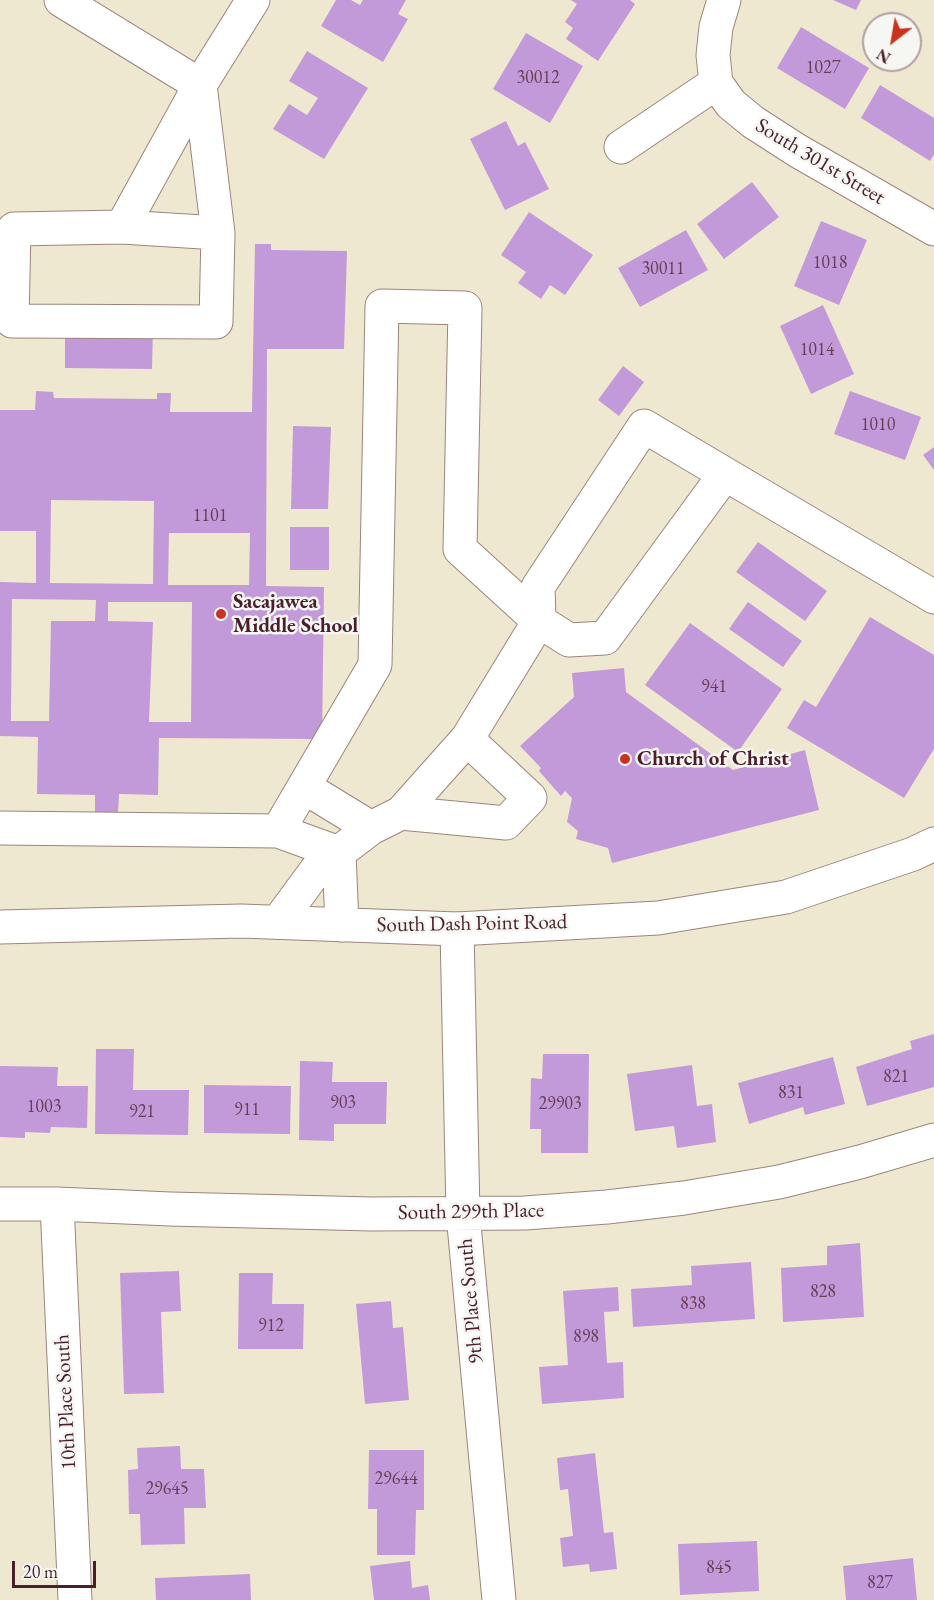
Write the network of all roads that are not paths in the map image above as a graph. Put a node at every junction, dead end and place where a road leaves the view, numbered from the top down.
1 (61, 0) edge
2 (253, 0) edge
3 (724, 0) edge
4 (716, 83) junction
5 (201, 85) junction
6 (621, 147) dead end
7 (122, 227) junction
8 (934, 229) edge
9 (218, 233) junction
10 (725, 474) junction
11 (934, 597) edge
12 (539, 621) junction
13 (467, 739) junction
14 (304, 787) junction
15 (401, 813) junction
16 (0, 828) edge
17 (371, 828) junction
18 (278, 831) junction
19 (934, 844) edge
20 (339, 853) junction
21 (278, 922) junction
22 (342, 925) junction
23 (0, 927) edge
24 (457, 929) junction
25 (934, 1140) edge
26 (0, 1204) edge
27 (57, 1204) junction
28 (463, 1214) junction
29 (75, 1600) edge
30 (499, 1600) edge

1 - 5 street
2 - 5 street
3 - 4 street
4 - 6 street
4 - 8 street, South 301st Street
5 - 7 street
5 - 9 street
7 - 9 street
7 - 9 street
10 - 11 street
10 - 12 street
10 - 12 street
12 - 13 street
12 - 14 street
13 - 15 street
13 - 15 street
14 - 17 street
14 - 18 street
15 - 17 street
16 - 18 street
17 - 20 street
18 - 20 street
19 - 24 street, South Dash Point Road
20 - 21 street
20 - 22 street
21 - 22 street, South Dash Point Road
21 - 23 street, South Dash Point Road
22 - 24 street, South Dash Point Road
24 - 28 street, 9th Place South
25 - 28 street, South 299th Place
26 - 27 street, South 299th Place
27 - 28 street, South 299th Place
27 - 29 street, 10th Place South
28 - 30 street, 9th Place South

